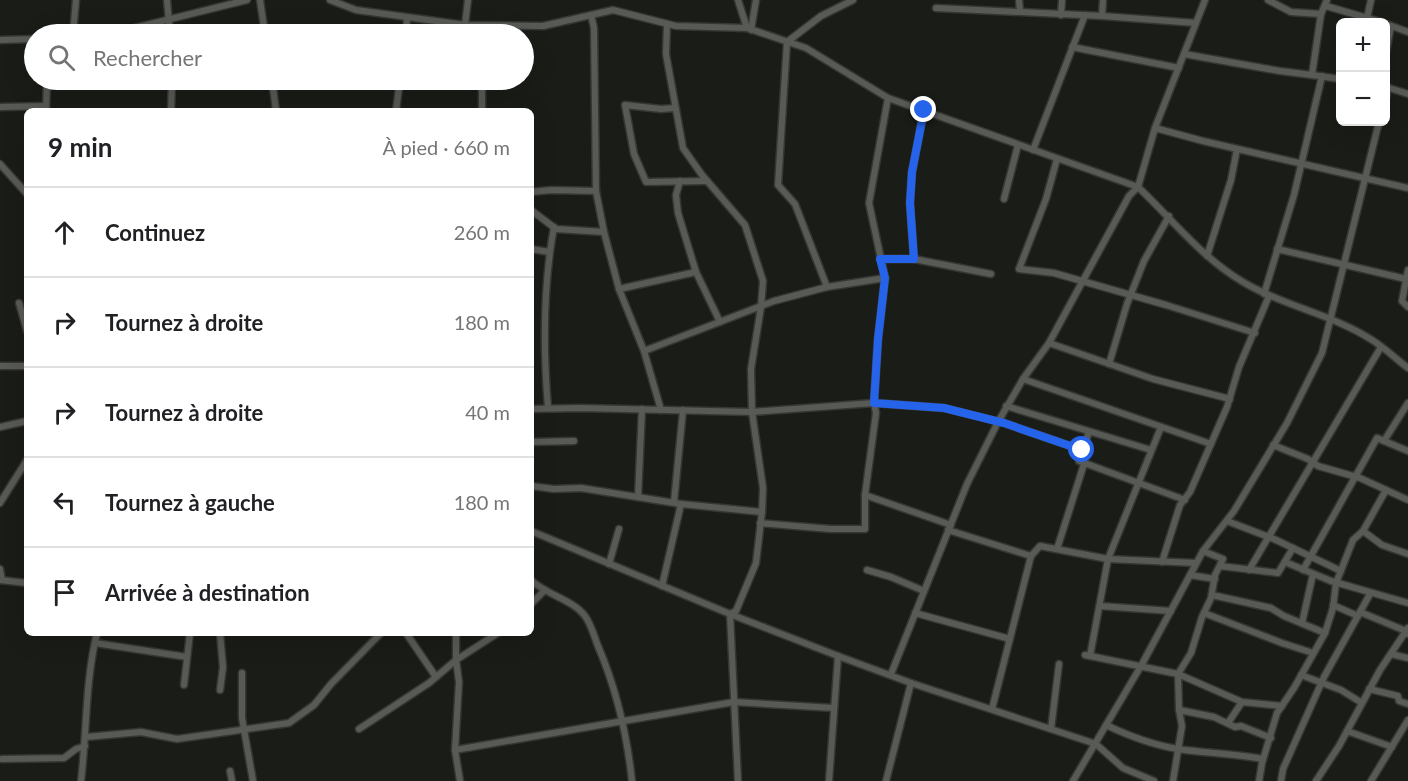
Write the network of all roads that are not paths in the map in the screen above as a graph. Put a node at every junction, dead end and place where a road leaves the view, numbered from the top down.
1 (76, 0) edge
2 (167, 0) edge
3 (247, 0) edge
4 (260, 0) edge
5 (330, 0) edge
6 (468, 0) edge
7 (738, 0) edge
8 (756, 0) edge
9 (853, 0) edge
10 (1019, 0) edge
11 (1062, 0) edge
12 (1103, 0) edge
13 (1205, 0) edge
14 (1268, 0) edge
15 (1371, 0) edge
16 (1326, 3) edge
17 (936, 8) dead end
18 (1020, 11) junction
19 (1322, 14) junction
20 (591, 15) junction
21 (1061, 15) junction
22 (1085, 15) junction
23 (1102, 16) junction
24 (408, 18) junction
25 (1367, 18) joint
26 (169, 20) junction
27 (74, 24) edge
28 (152, 24) edge
29 (169, 24) edge
30 (264, 24) edge
31 (407, 24) edge
32 (457, 24) edge
33 (465, 24) edge
34 (667, 24) junction
35 (1196, 24) junction
36 (534, 26) edge
37 (1390, 26) edge
38 (749, 29) junction
39 (1408, 32) edge
40 (24, 39) edge
41 (0, 40) edge
42 (787, 42) junction
43 (1072, 47) junction
44 (1184, 54) junction
45 (1179, 68) junction
46 (1312, 75) junction
47 (1322, 76) junction
48 (1336, 78) edge
49 (1390, 88) edge
50 (45, 90) edge
51 (172, 90) edge
52 (273, 90) edge
53 (399, 90) edge
54 (482, 90) edge
55 (1408, 94) edge
56 (888, 98) junction
57 (0, 107) edge
58 (24, 108) edge
59 (46, 108) edge
60 (171, 108) edge
61 (276, 108) edge
62 (396, 108) edge
63 (482, 108) edge
64 (675, 108) junction
65 (924, 110) junction
66 (1378, 126) edge
67 (1155, 128) junction
68 (1018, 145) junction
69 (1237, 149) junction
70 (1033, 150) junction
71 (1057, 159) junction
72 (1302, 163) junction
73 (0, 165) edge
74 (1364, 179) junction
75 (680, 181) junction
76 (707, 181) junction
77 (1138, 188) junction
78 (1408, 188) edge
79 (24, 191) edge
80 (596, 191) junction
81 (534, 192) edge
82 (1004, 199) dead end
83 (534, 212) edge
84 (1169, 216) junction
85 (554, 227) junction
86 (604, 232) junction
87 (1277, 249) junction
88 (534, 250) edge
89 (549, 252) junction
90 (1207, 256) junction
91 (880, 259) junction
92 (914, 259) junction
93 (1344, 264) junction
94 (1408, 270) edge
95 (696, 272) junction
96 (991, 274) dead end
97 (885, 278) junction
98 (1081, 281) junction
99 (1406, 283) edge
100 (828, 287) junction
101 (619, 289) junction
102 (1130, 295) junction
103 (1266, 295) junction
104 (20, 303) dead end
105 (761, 307) junction
106 (1408, 307) edge
107 (24, 319) edge
108 (1331, 320) junction
109 (720, 322) junction
110 (1255, 333) junction
111 (1049, 343) junction
112 (1381, 347) junction
113 (644, 351) junction
114 (1109, 364) junction
115 (0, 366) edge
116 (24, 366) edge
117 (1408, 368) edge
118 (1023, 379) junction
119 (1230, 399) junction
120 (874, 403) junction
121 (1408, 403) edge
122 (1006, 406) junction
123 (548, 408) junction
124 (534, 409) edge
125 (642, 410) junction
126 (661, 410) junction
127 (683, 410) junction
128 (752, 412) junction
129 (24, 422) edge
130 (998, 422) junction
131 (0, 427) edge
132 (1161, 427) junction
133 (1089, 432) junction
134 (574, 441) dead end
135 (1384, 441) junction
136 (534, 442) edge
137 (1211, 444) junction
138 (1273, 445) junction
139 (1082, 450) junction
140 (1151, 450) junction
141 (1408, 451) edge
142 (1313, 463) junction
143 (1084, 464) junction
144 (24, 465) edge
145 (1354, 476) junction
146 (1138, 483) junction
147 (534, 486) edge
148 (1386, 490) junction
149 (865, 495) junction
150 (638, 497) junction
151 (1185, 500) junction
152 (1408, 500) edge
153 (0, 503) edge
154 (677, 503) junction
155 (762, 512) junction
156 (1227, 520) junction
157 (760, 524) junction
158 (950, 527) junction
159 (619, 529) dead end
160 (1363, 531) junction
161 (534, 532) edge
162 (1269, 537) junction
163 (1293, 548) junction
164 (1057, 549) junction
165 (1203, 551) junction
166 (1408, 554) edge
167 (1031, 556) junction
168 (1311, 557) junction
169 (1108, 559) junction
170 (1162, 562) junction
171 (1285, 562) junction
172 (1196, 563) junction
173 (609, 564) junction
174 (1220, 566) junction
175 (0, 569) edge
176 (867, 570) dead end
177 (1249, 570) junction
178 (1303, 570) junction
179 (1341, 571) junction
180 (1313, 574) junction
181 (1190, 575) junction
182 (1215, 579) junction
183 (1, 580) edge
184 (534, 582) edge
185 (1336, 583) junction
186 (24, 584) edge
187 (662, 586) junction
188 (545, 590) junction
189 (924, 591) junction
190 (1370, 594) junction
191 (1212, 595) junction
192 (534, 601) edge
193 (1408, 603) edge
194 (1333, 605) junction
195 (1100, 606) junction
196 (1170, 611) junction
197 (915, 613) junction
198 (1204, 613) junction
199 (730, 614) junction
200 (1359, 614) junction
201 (1302, 623) junction
202 (1407, 631) edge
203 (1325, 633) junction
204 (96, 636) edge
205 (190, 636) edge
206 (220, 636) edge
207 (378, 636) edge
208 (408, 636) edge
209 (456, 636) edge
210 (493, 636) edge
211 (1010, 639) junction
212 (95, 643) junction
213 (1313, 653) junction
214 (1391, 654) junction
215 (838, 656) junction
216 (186, 657) junction
217 (1408, 658) edge
218 (456, 660) junction
219 (1059, 664) dead end
220 (1141, 666) junction
221 (242, 672) dead end
222 (891, 674) junction
223 (1178, 674) junction
224 (1301, 675) junction
225 (436, 677) junction
226 (911, 682) junction
227 (1322, 682) junction
228 (184, 685) dead end
229 (1369, 689) junction
230 (220, 690) dead end
231 (734, 702) junction
232 (1242, 702) junction
233 (1362, 703) junction
234 (1408, 704) edge
235 (1282, 706) junction
236 (834, 708) junction
237 (992, 709) junction
238 (1179, 710) junction
239 (1408, 720) edge
240 (621, 722) junction
241 (1228, 723) junction
242 (1106, 725) junction
243 (245, 728) junction
244 (359, 729) dead end
245 (1051, 729) junction
246 (1347, 731) junction
247 (86, 737) junction
248 (1271, 738) junction
249 (1096, 744) junction
250 (85, 746) junction
251 (1392, 747) junction
252 (1178, 749) junction
253 (455, 750) junction
254 (2, 759) dead end
255 (1263, 759) junction
256 (230, 771) dead end
257 (81, 781) edge
258 (232, 781) edge
259 (253, 781) edge
260 (460, 781) edge
261 (632, 781) edge
262 (738, 781) edge
263 (828, 781) edge
264 (886, 781) edge
265 (1073, 781) edge
266 (1154, 781) edge
267 (1173, 781) edge
268 (1259, 781) edge
269 (1281, 781) edge
270 (1316, 781) edge
271 (1371, 781) edge

1 - 27 street
2 - 26 street
3 - 26 street
4 - 30 street
5 - 24 street
6 - 33 street
7 - 38 street
8 - 38 street
9 - 42 street
10 - 18 street
11 - 21 street
12 - 23 street
13 - 35 street
14 - 19 street
15 - 25 street
16 - 19 street
16 - 25 street
17 - 18 street
18 - 21 street
19 - 46 street
20 - 34 street
20 - 36 street
20 - 80 street
21 - 22 street
22 - 23 street
22 - 43 street
23 - 35 street
24 - 31 street
24 - 32 street
26 - 28 street
26 - 29 street
34 - 38 street
34 - 64 street
35 - 44 street
37 - 39 street
38 - 42 street
40 - 41 street
42 - 56 street
42 - 100 street
43 - 45 street
43 - 70 street
44 - 45 street
44 - 46 street
45 - 67 street
46 - 47 street
47 - 48 street
47 - 72 street
49 - 55 street
50 - 59 street
51 - 60 street
52 - 61 street
53 - 62 street
54 - 63 street
56 - 65 street
56 - 91 street
57 - 58 street
64 - 75 street
64 - 76 street
65 - 68 street
65 - 92 street
66 - 74 street
67 - 69 street
67 - 77 street
68 - 70 street
68 - 82 street
69 - 72 street
69 - 90 street
70 - 71 street
71 - 77 street
71 - 98 street
72 - 74 street
72 - 87 street
73 - 79 street
74 - 78 street
74 - 93 street
75 - 76 street
75 - 95 street
76 - 105 street
77 - 84 street
77 - 98 street
80 - 81 street
80 - 86 street
83 - 85 street
84 - 90 street
84 - 102 street
85 - 86 street
85 - 89 street
86 - 101 street
87 - 93 street
87 - 103 street
88 - 89 street
89 - 123 street
90 - 103 street
91 - 92 street
91 - 97 street
92 - 96 street
93 - 99 street
93 - 108 street
94 - 99 street
95 - 101 street
95 - 109 street
97 - 100 street
97 - 120 street
98 - 102 street
98 - 111 street
99 - 106 street
100 - 105 street
101 - 113 street
102 - 110 street
102 - 114 street
103 - 108 street
103 - 110 street
104 - 107 street
105 - 109 street
105 - 128 street
108 - 112 street
108 - 138 street
109 - 113 street
110 - 119 street
111 - 114 street
111 - 118 street
112 - 117 street
112 - 142 street
113 - 126 street
114 - 119 street
115 - 116 street
118 - 122 street
118 - 132 street
119 - 137 street
120 - 128 street
120 - 130 street
120 - 149 street
121 - 135 street
122 - 130 street
122 - 133 street
123 - 124 street
123 - 125 street
125 - 126 street
125 - 150 street
126 - 127 street
127 - 128 street
127 - 154 street
128 - 155 street
129 - 131 street
130 - 139 street
130 - 158 street
132 - 137 street
132 - 140 street
133 - 139 street
133 - 140 street
134 - 136 street
135 - 141 street
135 - 145 street
137 - 151 street
138 - 142 street
138 - 156 street
139 - 143 street
140 - 146 street
142 - 145 street
142 - 162 street
143 - 146 street
143 - 164 street
144 - 153 street
145 - 148 street
145 - 168 street
146 - 151 street
146 - 169 street
147 - 150 street
148 - 152 street
148 - 160 street
149 - 157 street
149 - 158 street
150 - 154 street
151 - 170 street
154 - 155 street
154 - 187 street
155 - 157 street
156 - 162 street
156 - 165 street
157 - 199 street
158 - 167 street
158 - 189 street
159 - 173 street
160 - 166 street
160 - 179 street
161 - 173 street
162 - 163 street
162 - 177 street
163 - 168 street
163 - 171 street
164 - 167 street
164 - 169 street
165 - 172 street
165 - 174 street
167 - 211 street
168 - 178 street
168 - 179 street
169 - 170 street
169 - 195 street
170 - 172 street
171 - 177 street
171 - 178 street
172 - 181 street
173 - 187 street
174 - 177 street
174 - 182 street
175 - 183 street
176 - 189 street
178 - 180 street
179 - 185 street
180 - 185 street
180 - 201 street
181 - 182 street
181 - 196 street
182 - 191 street
183 - 186 street
184 - 188 street
185 - 190 street
185 - 194 street
187 - 199 street
188 - 192 street
188 - 240 street
189 - 197 street
190 - 193 street
190 - 200 street
191 - 198 street
191 - 201 street
194 - 200 street
194 - 203 street
195 - 196 street
195 - 220 street
196 - 220 street
197 - 211 street
197 - 222 street
198 - 213 street
198 - 223 street
199 - 215 street
199 - 231 street
200 - 202 street
200 - 227 street
201 - 203 street
202 - 214 street
203 - 213 street
204 - 212 street
205 - 216 street
206 - 230 street
207 - 243 street
208 - 225 street
209 - 218 street
210 - 218 street
211 - 237 street
212 - 216 street
212 - 247 street
213 - 224 street
214 - 217 street
214 - 229 street
215 - 222 street
215 - 236 street
216 - 228 street
218 - 225 street
218 - 253 street
219 - 245 street
220 - 223 street
220 - 242 street
221 - 243 street
222 - 226 street
223 - 232 street
223 - 238 street
224 - 227 street
224 - 235 street
225 - 244 street
226 - 237 street
226 - 264 street
227 - 233 street
227 - 269 street
229 - 233 street
229 - 234 street
231 - 236 street
231 - 240 street
231 - 262 street
232 - 235 street
232 - 241 street
233 - 246 street
235 - 248 street
236 - 263 street
237 - 245 street
238 - 241 street
238 - 252 street
239 - 251 street
240 - 253 street
240 - 261 street
241 - 248 street
242 - 249 street
242 - 252 street
243 - 247 street
243 - 259 street
245 - 249 street
246 - 251 street
246 - 270 street
247 - 250 street
248 - 255 street
249 - 265 street
249 - 266 street
250 - 254 street
250 - 257 street
251 - 271 street
252 - 255 street
252 - 267 street
253 - 260 street
255 - 268 street
256 - 258 street

